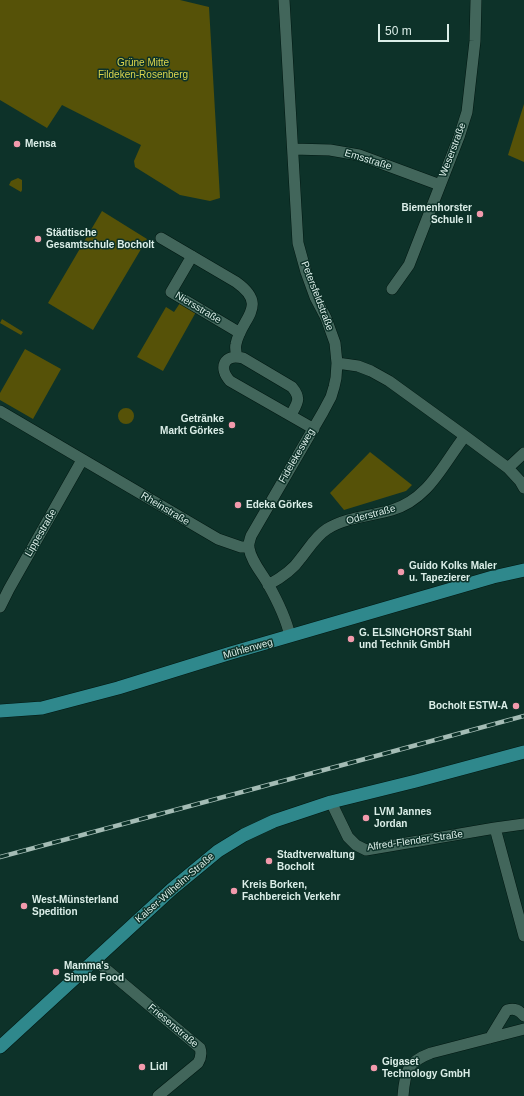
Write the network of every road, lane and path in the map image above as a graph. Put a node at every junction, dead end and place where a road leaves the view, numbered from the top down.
1 (284, 0) edge
2 (476, 0) edge
3 (293, 149) junction
4 (440, 185) junction
5 (161, 238) dead end
6 (192, 256) junction
7 (392, 289) dead end
8 (240, 333) junction
9 (237, 357) junction
10 (337, 363) junction
11 (0, 411) edge
12 (291, 415) junction
13 (314, 428) junction
14 (465, 436) junction
15 (524, 453) edge
16 (82, 460) junction
17 (508, 468) junction
18 (524, 488) edge
19 (249, 547) junction
20 (524, 564) edge
21 (524, 570) edge
22 (493, 577) junction
23 (268, 584) junction
24 (4, 586) edge
25 (0, 607) edge
26 (290, 636) junction
27 (0, 711) edge
28 (524, 752) edge
29 (331, 802) junction
30 (524, 824) edge
31 (495, 828) junction
32 (524, 936) edge
33 (95, 960) junction
34 (524, 1016) edge
35 (523, 1028) edge
36 (490, 1038) junction
37 (0, 1047) edge
38 (158, 1096) edge
39 (403, 1096) edge

1 - 3 street, Petersfeldstraße
2 - 4 street, Weserstraße
3 - 4 street, Emsstraße
3 - 10 street, Petersfeldstraße
4 - 7 street, Weserstraße
5 - 6 street
6 - 8 street
6 - 8 street, Niersstraße
8 - 9 street
9 - 12 street
9 - 12 street
10 - 13 street, Fidelekesweg
10 - 14 street
11 - 16 street, Rheinstraße
12 - 13 street
13 - 19 street, Fidelekesweg
14 - 17 street
14 - 23 street, Oderstraße
15 - 17 street
16 - 19 street, Rheinstraße
16 - 24 street, Lippestraße
17 - 18 street
19 - 23 street
20 - 22 main road, Mühlenweg
21 - 22 main road, Mühlenweg
22 - 26 main road, Mühlenweg
23 - 26 street
24 - 25 street, Lippestraße
26 - 27 main road, Mühlenweg
28 - 29 main road, Kaiser-Wilhelm-Straße
29 - 31 street, Alfred-Flender-Straße
29 - 33 main road, Kaiser-Wilhelm-Straße
30 - 31 street, Alfred-Flender-Straße
31 - 32 street
33 - 37 main road, Kaiser-Wilhelm-Straße
33 - 38 street, Friesenstraße
34 - 36 street
35 - 36 street
36 - 39 street

